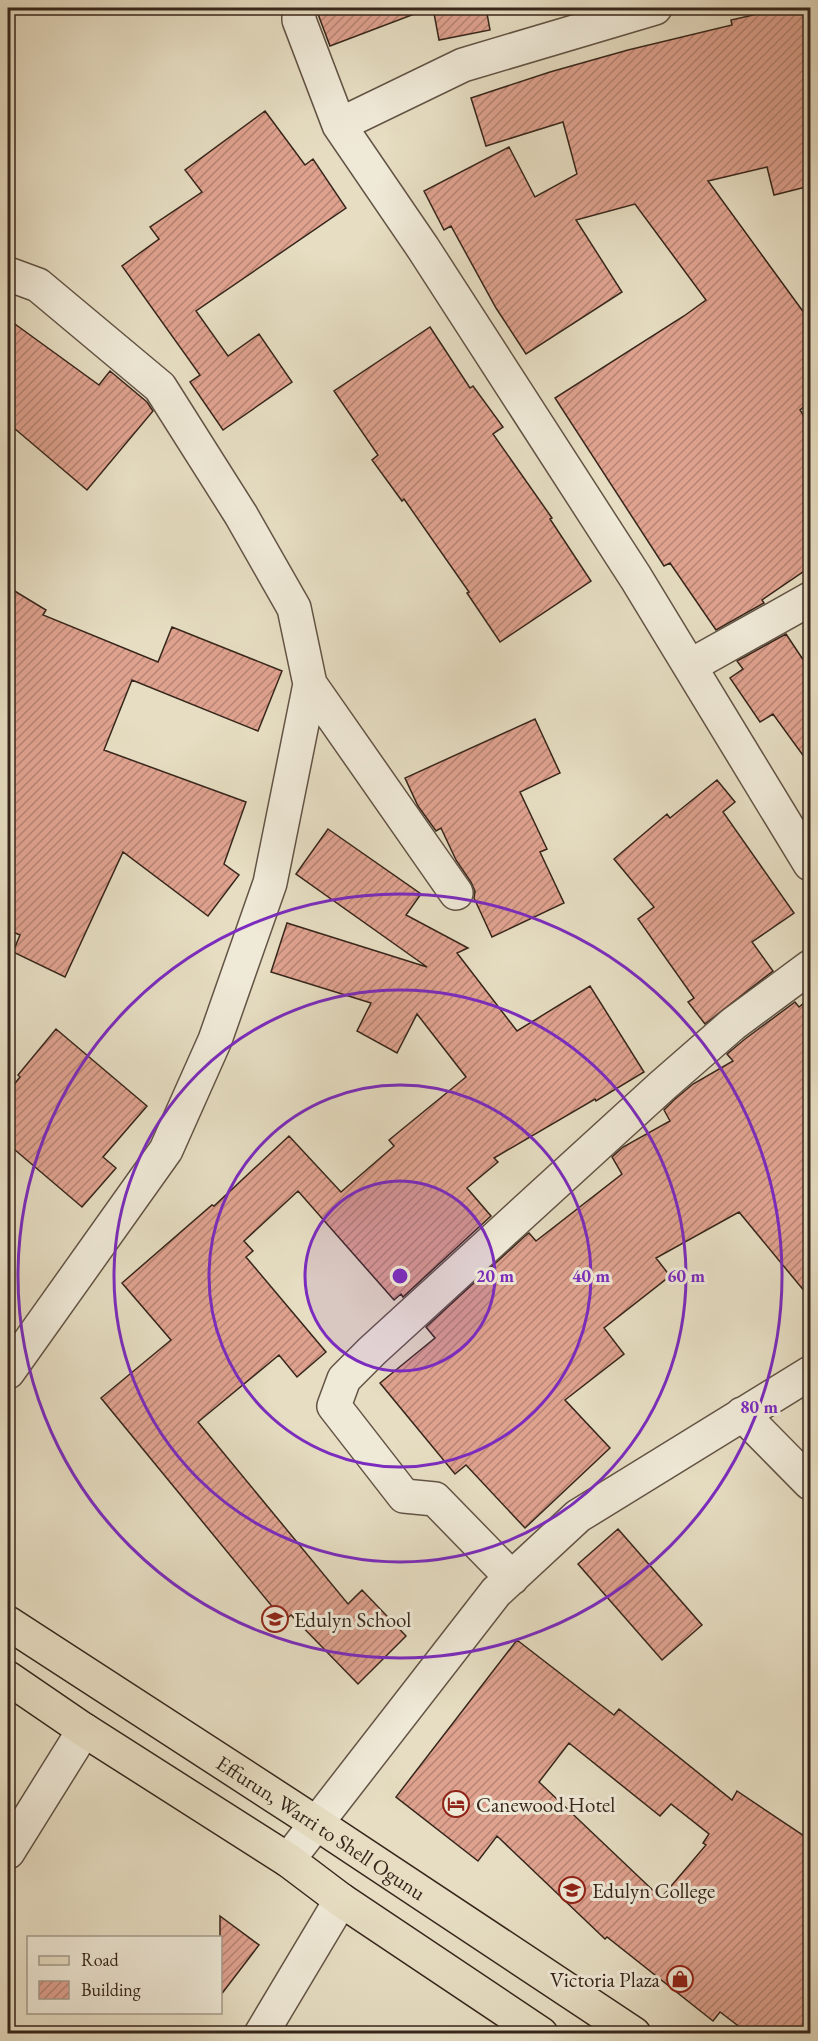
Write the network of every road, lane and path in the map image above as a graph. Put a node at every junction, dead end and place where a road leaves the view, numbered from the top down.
1 (299, 8) edge
2 (656, 8) edge
3 (339, 125) junction
4 (8, 274) edge
5 (810, 599) edge
6 (690, 666) junction
7 (310, 684) junction
8 (810, 864) edge
9 (456, 893) dead end
10 (810, 967) edge
11 (8, 1372) edge
12 (810, 1373) edge
13 (742, 1414) junction
14 (810, 1483) edge
15 (512, 1578) junction
16 (8, 1623) edge
17 (8, 1678) edge
18 (84, 1730) junction
19 (316, 1823) junction
20 (8, 1852) edge
21 (288, 1860) junction
22 (341, 1900) junction
23 (261, 2034) edge
24 (541, 2034) edge
25 (634, 2034) edge

1 - 3 street
2 - 3 street
3 - 6 street
4 - 7 street
5 - 6 street
6 - 8 street
7 - 9 street
7 - 11 street
10 - 15 street
12 - 13 street
13 - 14 street
13 - 15 street
15 - 19 street
16 - 19 main road, Effurun, Warri to Shell Ogunu
17 - 18 main road
18 - 20 street
18 - 21 main road
19 - 21 street
19 - 25 main road, Effurun, Warri to Shell Ogunu
21 - 22 main road
22 - 23 street
22 - 24 main road

